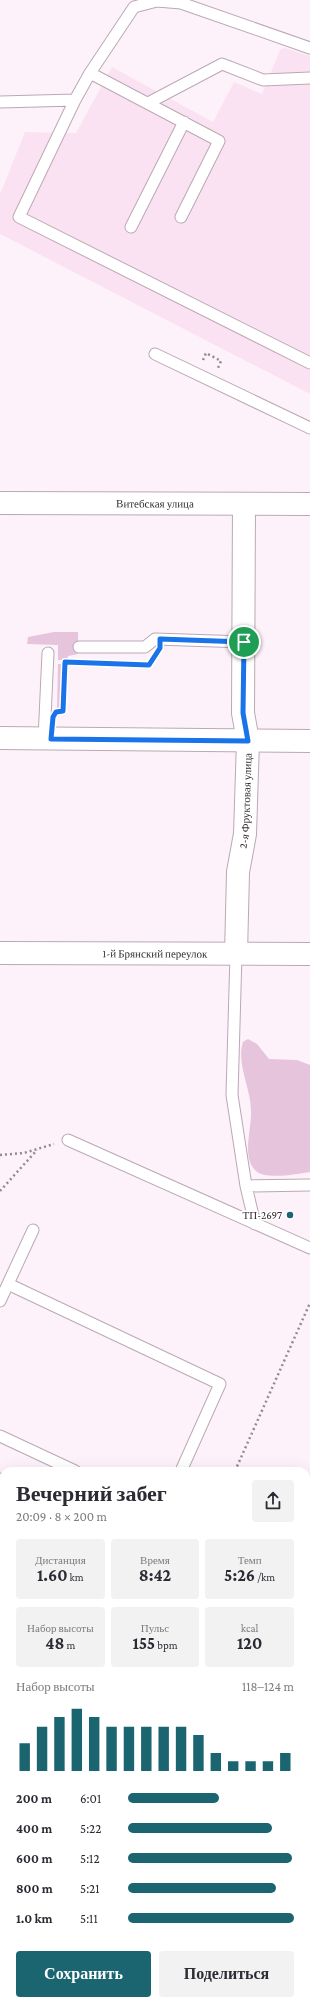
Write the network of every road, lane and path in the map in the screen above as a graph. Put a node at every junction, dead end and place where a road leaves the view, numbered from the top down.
1 (310, 48) edge
2 (90, 73) junction
3 (310, 78) edge
4 (75, 100) junction
5 (0, 102) edge
6 (148, 103) junction
7 (184, 122) junction
8 (181, 217) dead end
9 (130, 227) dead end
10 (155, 354) dead end
11 (310, 363) edge
12 (310, 428) edge
13 (0, 503) edge
14 (244, 504) junction
15 (310, 504) edge
16 (160, 639) junction
17 (244, 642) junction
18 (79, 647) dead end
19 (48, 653) dead end
20 (80, 663) dead end
21 (118, 664) dead end
22 (0, 738) edge
23 (48, 739) junction
24 (248, 741) junction
25 (310, 741) edge
26 (0, 953) edge
27 (236, 954) junction
28 (310, 954) edge
29 (68, 1140) joint
30 (38, 1150) junction
31 (0, 1155) edge
32 (246, 1186) junction
33 (310, 1186) edge
34 (0, 1191) edge
35 (255, 1224) junction
36 (33, 1230) dead end
37 (310, 1248) edge
38 (8, 1284) junction
39 (0, 1301) edge
40 (310, 1303) edge
41 (0, 1436) edge
42 (66, 1467) edge
43 (183, 1467) edge
44 (237, 1467) edge

1 - 2 lane
2 - 4 lane
2 - 6 lane
3 - 6 lane
4 - 5 lane
4 - 11 lane
6 - 7 lane
7 - 8 lane
7 - 9 lane
10 - 12 lane
13 - 14 street, Витебская улица
14 - 15 street, Витебская улица
14 - 17 street, 2-я Фруктовая улица
16 - 17 lane
16 - 18 lane
16 - 21 path
17 - 24 street, 2-я Фруктовая улица
19 - 23 lane
20 - 23 path
22 - 23 street
23 - 24 street
24 - 25 street
24 - 27 street, 2-я Фруктовая улица
26 - 27 street, 1-й Брянский переулок
27 - 28 street, 1-й Брянский переулок
27 - 32 lane
29 - 30 path
29 - 35 lane
30 - 31 path
30 - 34 path
32 - 33 lane
32 - 35 lane
35 - 37 lane
36 - 38 lane
38 - 39 lane
38 - 43 lane
40 - 44 path
41 - 42 lane

